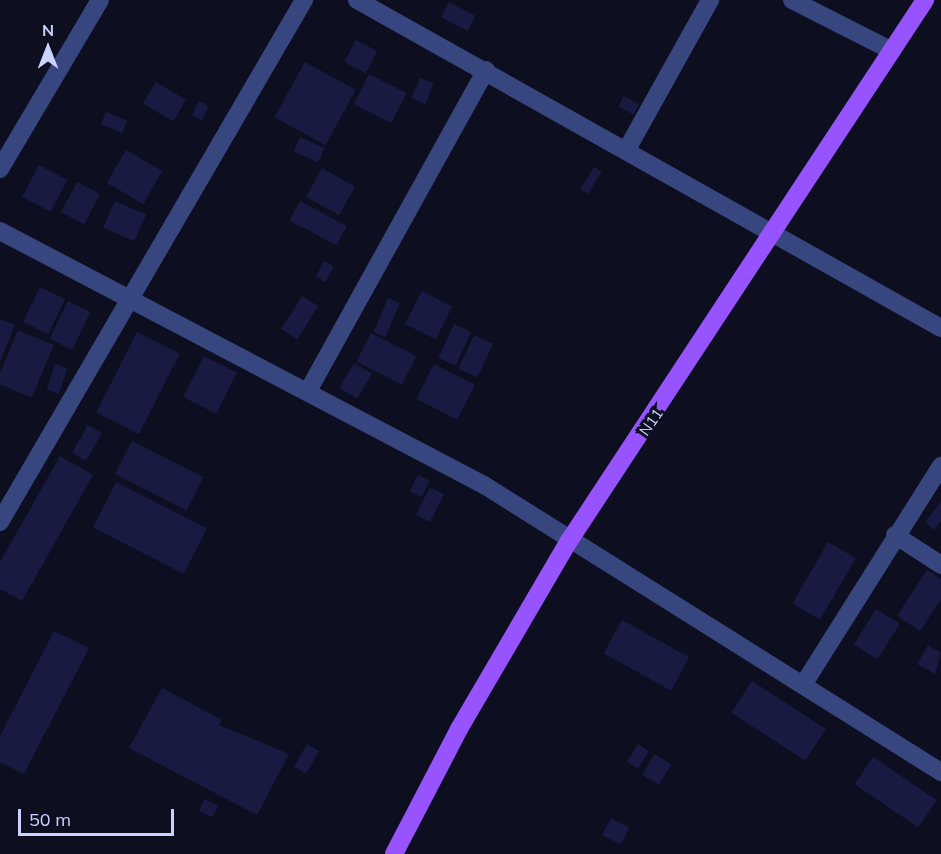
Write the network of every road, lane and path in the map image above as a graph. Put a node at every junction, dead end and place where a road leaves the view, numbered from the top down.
1 (100, 0) edge
2 (304, 0) edge
3 (357, 0) edge
4 (710, 0) edge
5 (792, 0) edge
6 (925, 0) edge
7 (892, 51) junction
8 (486, 70) junction
9 (626, 151) junction
10 (0, 169) edge
11 (773, 230) junction
12 (0, 231) edge
13 (125, 301) junction
14 (941, 328) edge
15 (308, 391) junction
16 (941, 466) edge
17 (0, 522) edge
18 (895, 535) junction
19 (569, 541) junction
20 (941, 565) edge
21 (803, 685) junction
22 (941, 772) edge
23 (394, 854) edge

1 - 10 street
2 - 13 street
3 - 8 street
4 - 9 street
5 - 7 street
6 - 7 main road, N11
7 - 11 main road, N11
8 - 9 street
8 - 15 street
9 - 11 street
11 - 14 street
11 - 19 main road, N11
12 - 13 street
13 - 15 street
13 - 17 street
15 - 19 street
16 - 18 street
18 - 20 street
18 - 21 street
19 - 21 street
19 - 23 main road, N11
21 - 22 street

